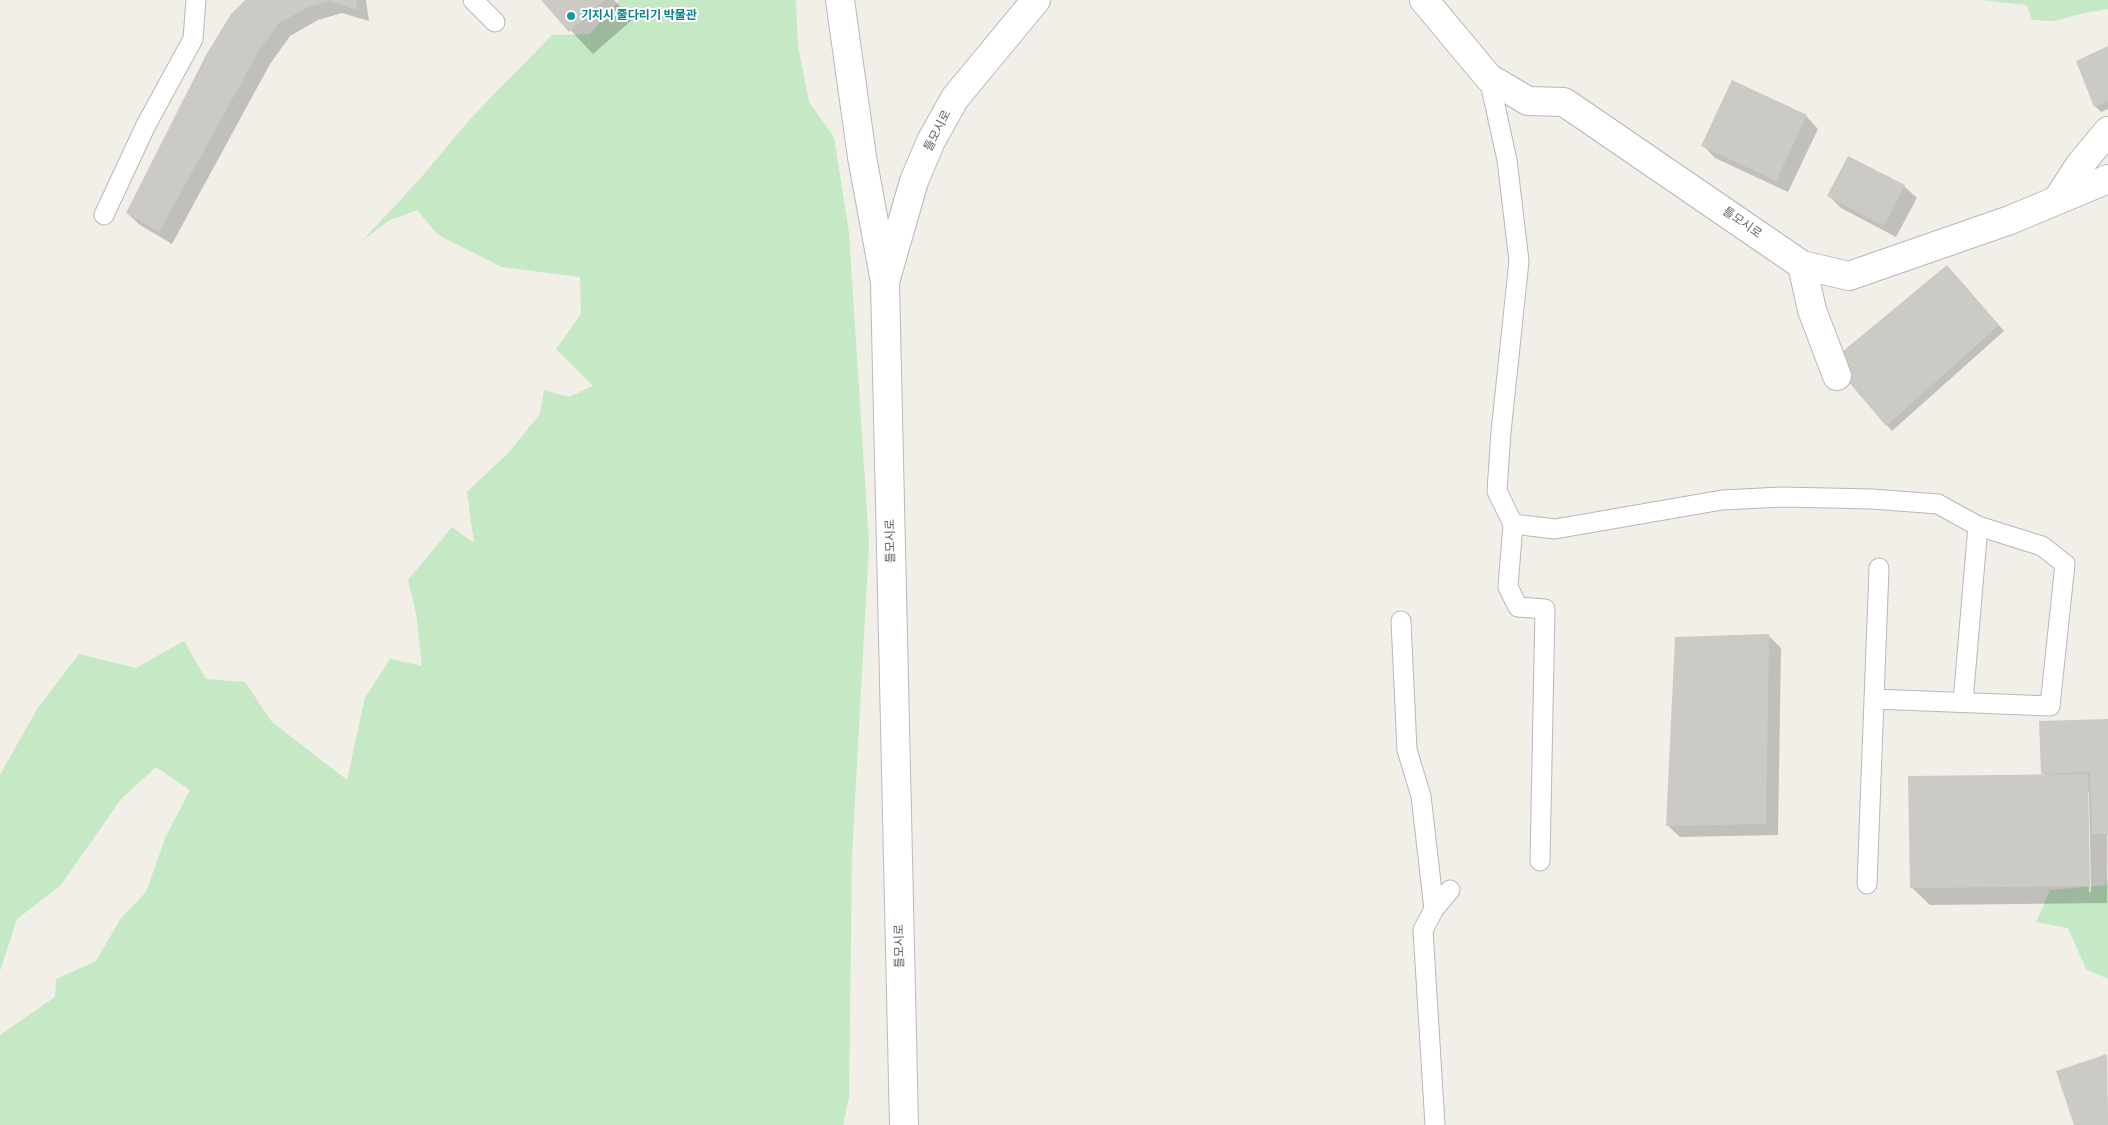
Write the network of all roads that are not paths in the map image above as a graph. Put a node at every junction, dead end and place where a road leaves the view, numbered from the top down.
1 (196, 0) edge
2 (473, 0) edge
3 (840, 0) edge
4 (1036, 0) edge
5 (1424, 0) edge
6 (495, 22) dead end
7 (1489, 78) junction
8 (2108, 131) edge
9 (2108, 179) edge
10 (2057, 200) junction
11 (104, 214) dead end
12 (1802, 265) junction
13 (885, 282) junction
14 (1837, 376) dead end
15 (1513, 524) junction
16 (1978, 526) junction
17 (1880, 568) dead end
18 (1401, 621) dead end
19 (1874, 699) junction
20 (1963, 702) junction
21 (1540, 861) dead end
22 (1867, 884) dead end
23 (1450, 890) dead end
24 (1434, 909) junction
25 (904, 1125) edge
26 (1435, 1125) edge

1 - 11 lane
2 - 6 lane
3 - 13 street
4 - 13 street, 틀모시로
5 - 7 street, 틀모시로
7 - 12 street, 틀모시로
7 - 15 lane
8 - 10 street
9 - 10 street, 틀모시로
10 - 12 street, 틀모시로
12 - 14 street
13 - 25 street, 틀모시로
15 - 16 lane
15 - 21 lane
16 - 20 lane
16 - 20 lane
17 - 19 lane
18 - 24 lane
19 - 20 lane
19 - 22 lane
23 - 24 lane
24 - 26 lane

